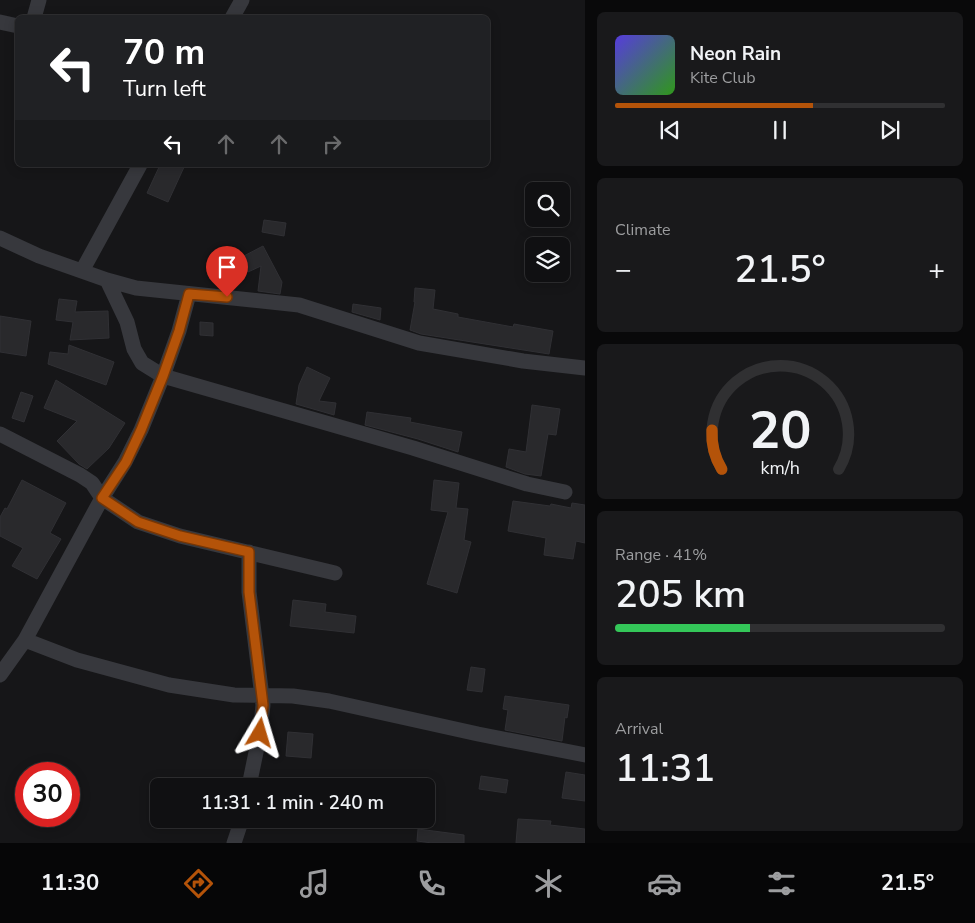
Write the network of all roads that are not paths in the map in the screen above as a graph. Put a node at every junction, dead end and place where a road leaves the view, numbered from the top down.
1 (39, 0) edge
2 (242, 0) edge
3 (35, 15) edge
4 (234, 15) edge
5 (0, 22) edge
6 (15, 25) edge
7 (139, 167) edge
8 (0, 238) edge
9 (82, 271) junction
10 (107, 280) junction
11 (189, 294) junction
12 (585, 368) edge
13 (163, 376) junction
14 (0, 434) edge
15 (565, 492) dead end
16 (102, 498) junction
17 (249, 552) junction
18 (336, 573) dead end
19 (25, 640) junction
20 (0, 675) edge
21 (262, 695) junction
22 (585, 755) edge
23 (251, 778) edge
24 (240, 828) edge
25 (237, 842) edge

1 - 3 street
2 - 4 street
5 - 6 street
7 - 9 street
8 - 9 street
9 - 10 street
10 - 11 street
10 - 13 street
11 - 12 street
11 - 13 street
13 - 15 street
13 - 16 street
14 - 16 street
16 - 17 street
16 - 19 street
17 - 18 street
17 - 21 street
19 - 20 street
19 - 21 street
21 - 22 street
21 - 23 street
24 - 25 street

